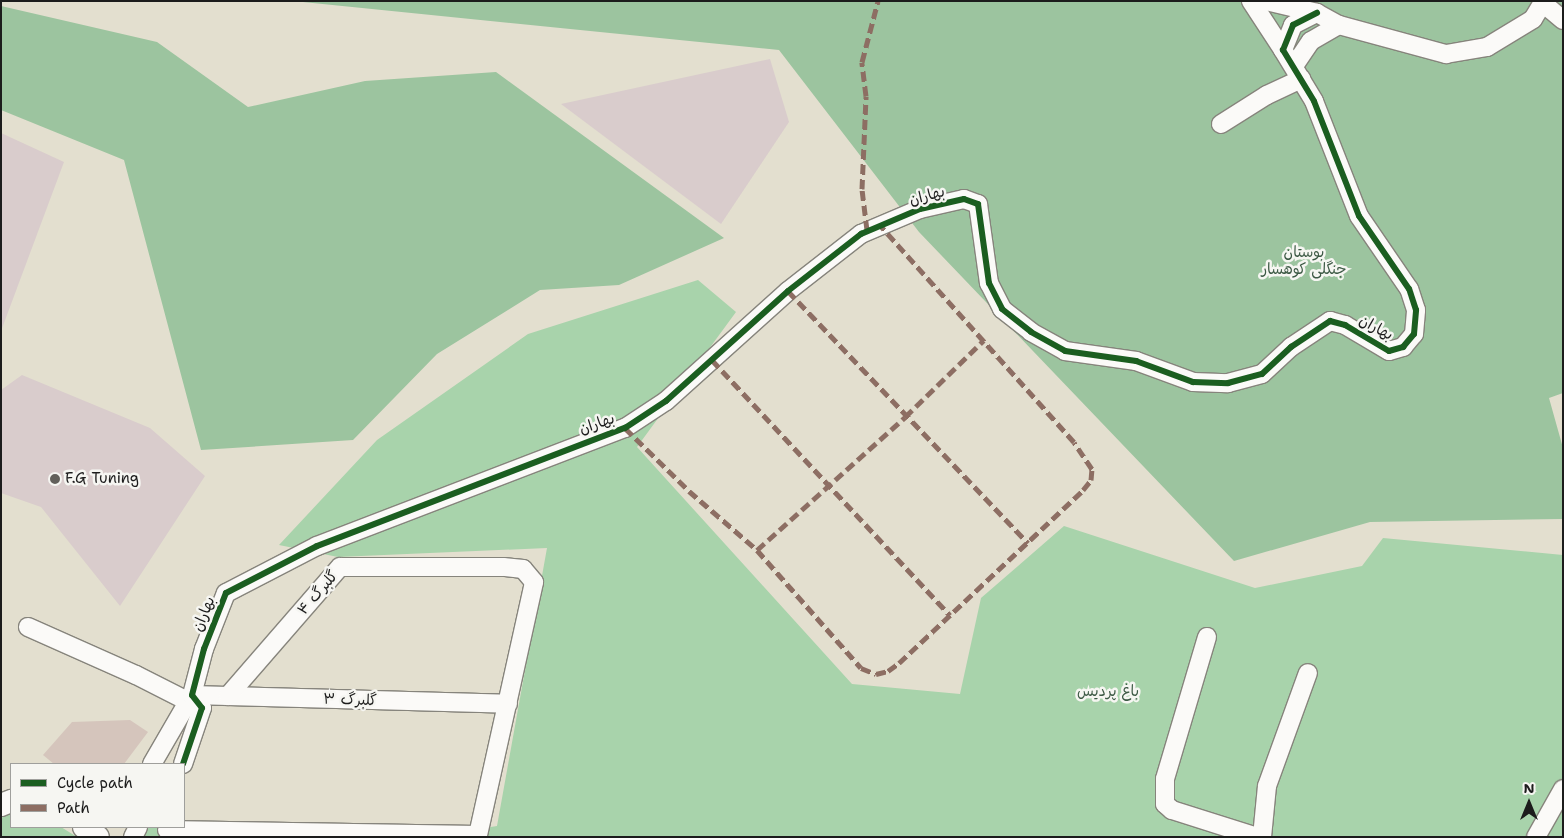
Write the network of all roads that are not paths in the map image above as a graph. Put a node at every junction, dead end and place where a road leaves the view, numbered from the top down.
1 (1251, 1) edge
2 (1266, 1) edge
3 (1544, 2) edge
4 (1317, 13) junction
5 (1563, 20) edge
6 (1339, 25) junction
7 (1283, 50) junction
8 (1298, 73) junction
9 (1221, 124) dead end
10 (28, 628) dead end
11 (1207, 637) dead end
12 (1308, 673) dead end
13 (228, 696) junction
14 (197, 702) junction
15 (508, 704) junction
16 (174, 724) junction
17 (153, 763) edge
18 (166, 763) edge
19 (183, 763) edge
20 (1563, 789) edge
21 (85, 828) edge
22 (167, 831) edge
23 (98, 837) edge
24 (1257, 837) edge
25 (1262, 837) edge
26 (1536, 837) edge

1 - 7 street, بهاران
2 - 4 street
3 - 5 street
3 - 6 street
4 - 6 street
4 - 7 street
6 - 8 street
7 - 8 street, بهاران
8 - 9 street
8 - 14 street, بهاران
10 - 14 street
11 - 24 street
12 - 25 street
13 - 14 street, گلبرگ ۳
13 - 15 street, گلبرگ ۳
13 - 15 street, گلبرگ ۴
14 - 16 street
14 - 19 street, بهاران
15 - 22 street, گلبرگ ۴
16 - 17 street
16 - 18 street
20 - 26 street
21 - 23 main road

